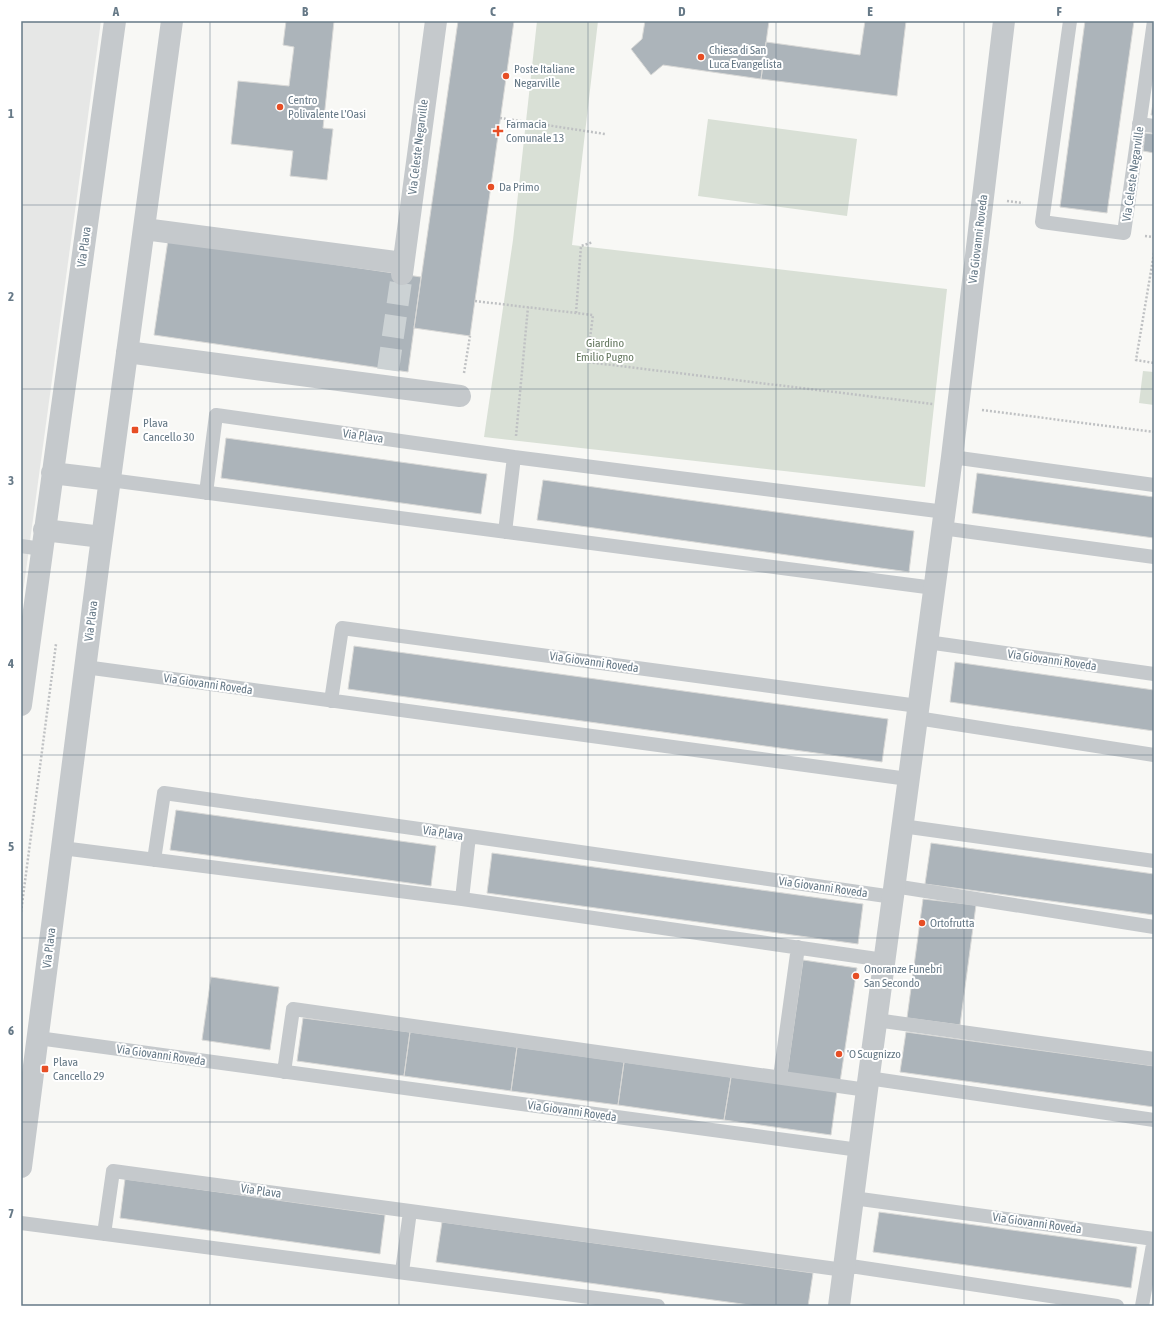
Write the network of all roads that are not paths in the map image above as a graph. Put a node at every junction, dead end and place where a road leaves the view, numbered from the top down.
1 (115, 21) edge
2 (172, 21) edge
3 (436, 21) edge
4 (1004, 21) edge
5 (1070, 21) edge
6 (1154, 21) edge
7 (1151, 68) edge
8 (1140, 124) junction
9 (1154, 126) edge
10 (144, 229) junction
11 (127, 352) junction
12 (460, 396) road end
13 (514, 457) junction
14 (952, 457) junction
15 (52, 473) junction
16 (110, 480) junction
17 (1154, 485) edge
18 (206, 493) junction
19 (944, 520) junction
20 (505, 532) junction
21 (102, 537) junction
22 (36, 542) edge
23 (1154, 557) edge
24 (934, 588) junction
25 (927, 642) junction
26 (86, 667) junction
27 (1154, 674) edge
28 (331, 701) junction
29 (21, 706) edge
30 (918, 712) junction
31 (1154, 755) edge
32 (908, 779) junction
33 (902, 826) junction
34 (469, 836) junction
35 (62, 848) junction
36 (154, 860) junction
37 (1154, 861) edge
38 (893, 892) junction
39 (462, 899) junction
40 (1154, 927) edge
41 (798, 947) junction
42 (884, 960) junction
43 (876, 1020) junction
44 (38, 1038) junction
45 (1154, 1059) edge
46 (284, 1072) junction
47 (780, 1077) junction
48 (867, 1084) junction
49 (1154, 1120) edge
50 (859, 1150) junction
51 (21, 1167) edge
52 (853, 1198) junction
53 (410, 1211) junction
54 (21, 1223) edge
55 (104, 1234) junction
56 (844, 1267) junction
57 (402, 1272) junction
58 (658, 1306) edge
59 (839, 1306) edge
60 (1117, 1306) edge
61 (1142, 1306) edge

1 - 15 street, Via Plava
2 - 10 street, Via Plava
3 - 10 street, Via Celeste Negarville
4 - 14 street, Via Giovanni Roveda
5 - 8 lane, Via Celeste Negarville
6 - 7 lane, Via Celeste Negarville
7 - 8 lane, Via Celeste Negarville
8 - 9 lane
10 - 11 street, Via Plava
11 - 12 street
11 - 16 street, Via Plava
13 - 18 lane, Via Plava
13 - 19 lane
13 - 20 lane
14 - 17 lane
14 - 19 street, Via Giovanni Roveda
15 - 16 street
15 - 22 street, Via Plava
16 - 18 lane
16 - 21 street, Via Plava
18 - 20 lane
19 - 23 lane
19 - 24 street, Via Giovanni Roveda
20 - 24 lane
21 - 22 street
21 - 26 street, Via Plava
22 - 29 street, Via Plava
24 - 25 street, Via Giovanni Roveda
25 - 27 lane, Via Giovanni Roveda
25 - 30 street, Via Giovanni Roveda
26 - 28 lane, Via Giovanni Roveda
26 - 35 street, Via Plava
28 - 30 lane, Via Giovanni Roveda
28 - 32 lane, Via Giovanni Roveda
30 - 31 lane, Via Giovanni Roveda
30 - 32 street, Via Giovanni Roveda
32 - 33 street, Via Giovanni Roveda
33 - 37 lane
33 - 38 street, Via Giovanni Roveda
34 - 36 lane, Via Plava
34 - 38 lane, Via Giovanni Roveda
34 - 39 lane, Via Plava
35 - 36 lane
35 - 44 street, Via Plava
36 - 39 lane
38 - 40 lane, Via Giovanni Roveda
38 - 42 street, Via Giovanni Roveda
39 - 41 lane
41 - 42 lane
41 - 47 lane
42 - 43 street, Via Giovanni Roveda
43 - 45 lane
43 - 48 street, Via Giovanni Roveda
44 - 46 lane, Via Giovanni Roveda
44 - 51 street, Via Plava
46 - 47 lane
46 - 50 lane, Via Giovanni Roveda
47 - 48 lane
48 - 49 lane
48 - 50 street, Via Giovanni Roveda
50 - 52 street, Via Giovanni Roveda
52 - 56 street, Via Giovanni Roveda
52 - 61 lane, Via Giovanni Roveda
53 - 55 lane, Via Plava
53 - 56 lane
53 - 57 lane
54 - 55 lane
55 - 57 lane
56 - 59 street, Via Giovanni Roveda
56 - 60 lane
57 - 58 lane

